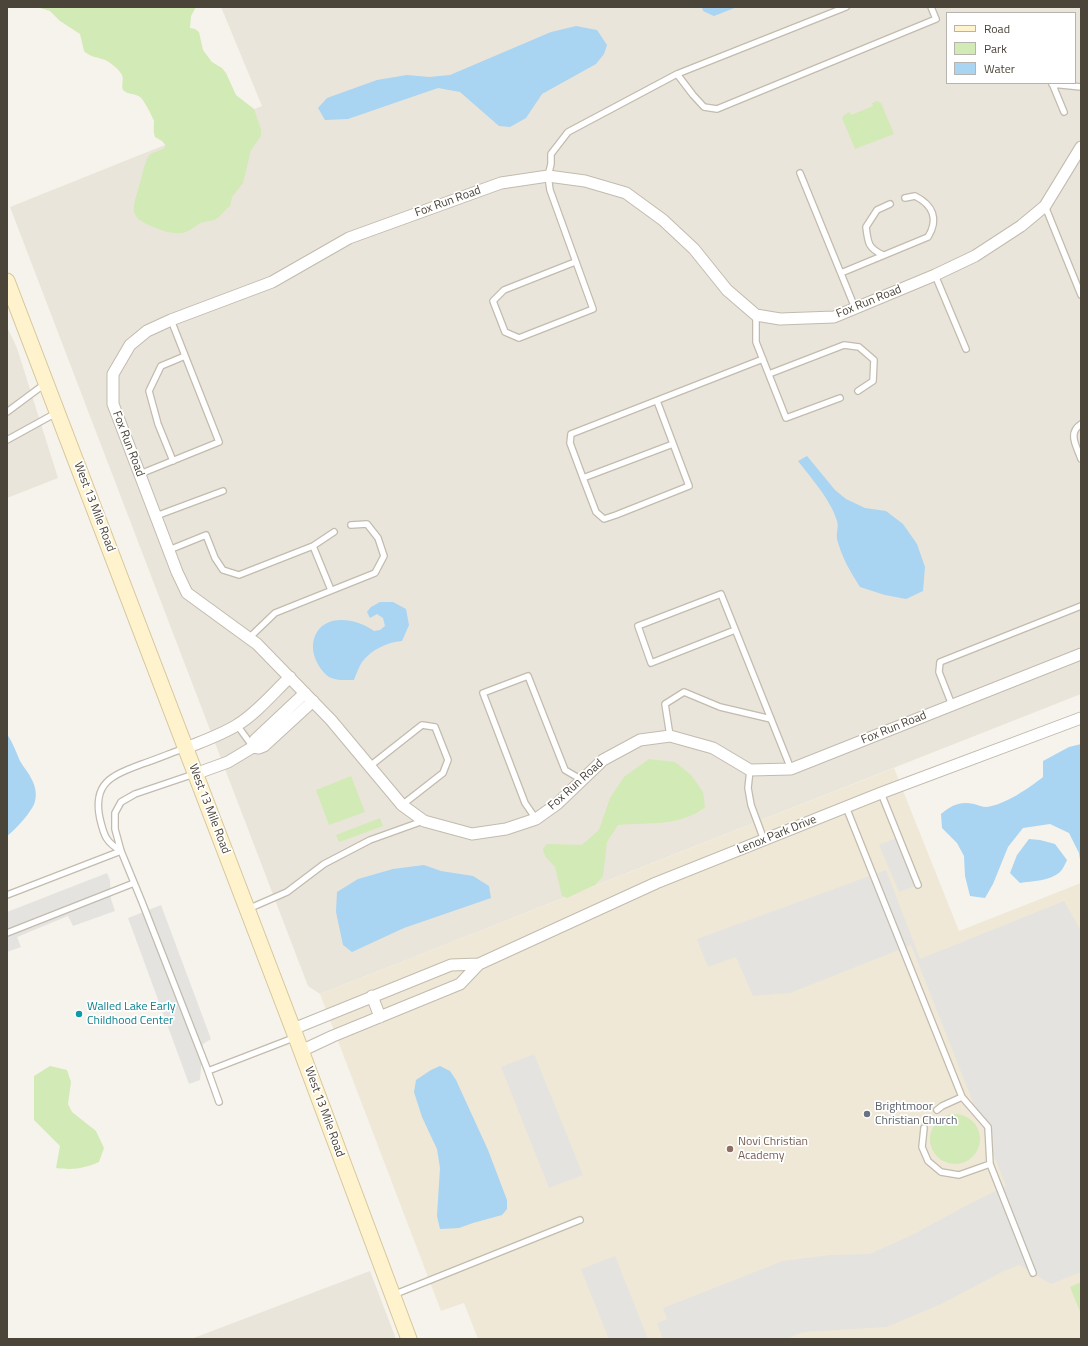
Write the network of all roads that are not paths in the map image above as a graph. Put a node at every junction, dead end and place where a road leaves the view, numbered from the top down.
1 (846, 7) edge
2 (931, 7) edge
3 (677, 74) junction
4 (1052, 84) edge
5 (1059, 84) edge
6 (1081, 87) edge
7 (1064, 112) dead end
8 (1081, 148) edge
9 (800, 173) dead end
10 (548, 176) junction
11 (905, 198) dead end
12 (890, 204) dead end
13 (1045, 206) junction
14 (883, 256) junction
15 (575, 262) junction
16 (841, 273) junction
17 (935, 275) junction
18 (7, 281) edge
19 (1081, 295) edge
20 (855, 308) junction
21 (756, 315) junction
22 (171, 320) junction
23 (966, 349) dead end
24 (185, 356) junction
25 (763, 359) junction
26 (769, 374) junction
27 (46, 383) junction
28 (858, 391) dead end
29 (840, 398) dead end
30 (657, 401) junction
31 (7, 412) edge
32 (58, 413) junction
33 (1081, 424) edge
34 (7, 440) edge
35 (673, 444) junction
36 (1081, 459) edge
37 (173, 461) junction
38 (140, 474) junction
39 (583, 478) junction
40 (223, 491) dead end
41 (156, 516) junction
42 (351, 525) dead end
43 (334, 532) dead end
44 (313, 546) junction
45 (169, 550) junction
46 (331, 590) junction
47 (1081, 606) edge
48 (735, 630) junction
49 (249, 638) junction
50 (1081, 654) edge
51 (290, 677) junction
52 (305, 693) junction
53 (313, 701) junction
54 (952, 705) junction
55 (1081, 718) edge
56 (771, 719) junction
57 (237, 725) junction
58 (670, 736) junction
59 (253, 747) junction
60 (186, 748) junction
61 (370, 766) junction
62 (791, 769) junction
63 (750, 770) junction
64 (195, 774) junction
65 (582, 780) junction
66 (881, 794) junction
67 (402, 805) junction
68 (846, 807) junction
69 (536, 819) junction
70 (424, 821) junction
71 (764, 840) junction
72 (121, 851) junction
73 (134, 883) junction
74 (918, 884) dead end
75 (7, 896) edge
76 (247, 909) junction
77 (7, 933) edge
78 (479, 964) junction
79 (372, 996) junction
80 (380, 1017) junction
81 (297, 1039) junction
82 (208, 1071) junction
83 (962, 1097) junction
84 (219, 1102) dead end
85 (937, 1110) dead end
86 (924, 1128) dead end
87 (990, 1164) junction
88 (580, 1220) dead end
89 (1033, 1274) dead end
90 (392, 1296) junction
91 (409, 1339) edge

1 - 3 lane
2 - 3 lane
3 - 10 lane
4 - 7 lane
5 - 6 lane
8 - 13 street, Fox Run Road
9 - 16 lane
10 - 15 lane
10 - 21 street, Fox Run Road
10 - 22 street, Fox Run Road
11 - 14 lane
12 - 14 lane
13 - 17 street, Fox Run Road
13 - 19 lane
14 - 16 lane
15 - 15 lane
16 - 20 lane
17 - 20 street, Fox Run Road
17 - 23 lane
18 - 27 street, West 13 Mile Road
20 - 21 street, Fox Run Road
21 - 25 lane
22 - 24 lane
22 - 38 street, Fox Run Road
24 - 37 lane
24 - 37 lane
25 - 26 lane
25 - 30 lane
26 - 28 lane
26 - 29 lane
27 - 31 lane
27 - 32 street, West 13 Mile Road
30 - 35 lane
30 - 39 lane
32 - 34 lane
32 - 60 street, West 13 Mile Road
33 - 36 lane
35 - 39 lane
35 - 39 lane
37 - 38 lane
38 - 41 street, Fox Run Road
40 - 41 lane
41 - 45 street, Fox Run Road
42 - 46 lane
43 - 44 lane
44 - 45 lane
44 - 46 lane
45 - 49 street, Fox Run Road
46 - 49 lane
47 - 54 lane
48 - 48 lane
48 - 56 lane
49 - 51 street, Fox Run Road
50 - 54 street, Fox Run Road
51 - 52 street, Fox Run Road
51 - 57 street
52 - 53 street, Fox Run Road
52 - 59 street
53 - 59 street
53 - 61 street, Fox Run Road
54 - 62 street, Fox Run Road
55 - 66 street, Lenox Park Drive
56 - 58 lane
56 - 62 lane
57 - 59 lane
57 - 60 street
58 - 63 street, Fox Run Road
58 - 65 street, Fox Run Road
59 - 64 street
60 - 64 street, West 13 Mile Road
60 - 72 lane
61 - 67 street, Fox Run Road
61 - 67 lane
62 - 63 street, Fox Run Road
63 - 71 lane
64 - 72 lane
64 - 76 street, West 13 Mile Road
65 - 69 street, Fox Run Road
65 - 69 lane
66 - 68 street, Lenox Park Drive
66 - 74 lane
67 - 70 street, Fox Run Road
68 - 71 street, Lenox Park Drive
68 - 83 lane
69 - 70 street, Fox Run Road
70 - 76 lane
71 - 78 street, Lenox Park Drive
72 - 73 lane
72 - 75 lane
73 - 77 lane
73 - 82 lane
76 - 81 street, West 13 Mile Road
78 - 79 street, Lenox Park Drive
78 - 80 street, Lenox Park Drive
79 - 80 street
79 - 81 street, Lenox Park Drive
80 - 81 street, Lenox Park Drive
81 - 82 lane
81 - 90 street, West 13 Mile Road
82 - 84 lane
83 - 85 lane
83 - 87 lane
86 - 87 lane
87 - 89 lane
88 - 90 lane
90 - 91 street, West 13 Mile Road

